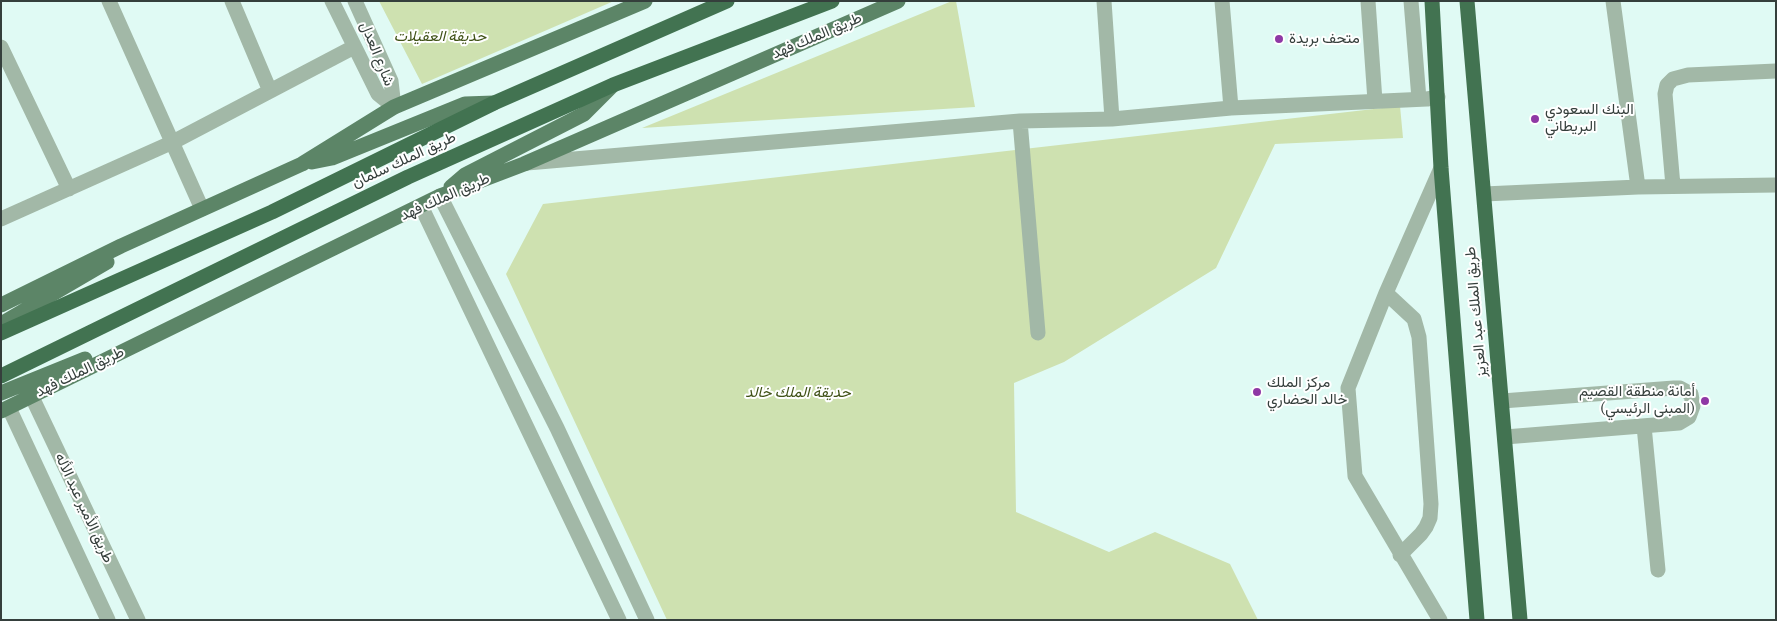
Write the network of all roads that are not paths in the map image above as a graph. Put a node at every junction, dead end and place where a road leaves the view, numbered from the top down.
1 (109, 1) edge
2 (232, 1) edge
3 (332, 1) edge
4 (356, 1) edge
5 (644, 1) edge
6 (727, 1) edge
7 (832, 1) edge
8 (898, 1) edge
9 (1104, 1) edge
10 (1222, 1) edge
11 (1368, 1) edge
12 (1411, 1) edge
13 (1432, 1) edge
14 (1467, 1) edge
15 (1476, 1) edge
16 (1613, 1) edge
17 (1, 47) edge
18 (354, 47) junction
19 (1472, 60) junction
20 (1776, 71) edge
21 (613, 85) junction
22 (270, 91) junction
23 (1438, 97) junction
24 (1419, 99) junction
25 (1375, 101) junction
26 (494, 103) junction
27 (394, 107) junction
28 (1231, 108) junction
29 (1112, 119) junction
30 (1020, 121) junction
31 (173, 142) junction
32 (302, 164) junction
33 (524, 164) junction
34 (1441, 168) junction
35 (1776, 185) edge
36 (1638, 186) junction
37 (1673, 186) junction
38 (69, 188) junction
39 (1484, 194) junction
40 (440, 196) junction
41 (421, 206) junction
42 (202, 209) junction
43 (1, 219) edge
44 (121, 246) junction
45 (1386, 293) junction
46 (1, 305) edge
47 (1, 324) edge
48 (1, 333) edge
49 (1038, 333) dead end
50 (120, 352) junction
51 (1, 376) edge
52 (1, 393) edge
53 (31, 396) junction
54 (1502, 402) junction
55 (5, 410) edge
56 (1644, 426) junction
57 (1504, 437) junction
58 (1400, 554) junction
59 (1658, 570) dead end
60 (108, 620) edge
61 (138, 620) edge
62 (619, 620) edge
63 (648, 620) edge
64 (1440, 620) edge
65 (1478, 620) edge
66 (1520, 620) edge

1 - 31 street
2 - 22 street
3 - 18 street
4 - 27 street, شارع العدل
5 - 27 main road
6 - 26 highway, طريق الملك سلمان
7 - 21 highway, طريق الملك سلمان
8 - 33 main road, طريق الملك فهد
9 - 29 street
10 - 28 street
11 - 25 street
12 - 24 street
13 - 23 highway, طريق الملك عبد العزيز
14 - 19 highway, طريق الملك عبد العزيز
15 - 19 highway
16 - 36 street
17 - 38 street
18 - 22 street
18 - 27 street
19 - 39 highway, طريق الملك عبد العزيز
20 - 37 street
21 - 40 main road
21 - 51 highway, طريق الملك سلمان
22 - 31 street
23 - 24 street
23 - 34 highway, طريق الملك عبد العزيز
24 - 25 street
25 - 28 street
26 - 32 main road
26 - 48 highway, طريق الملك سلمان
27 - 32 main road
28 - 29 street
29 - 30 street
30 - 33 street
30 - 49 street
31 - 38 street
31 - 42 street
32 - 42 main road
33 - 40 main road, طريق الملك فهد
34 - 45 street
34 - 65 highway, طريق الملك عبد العزيز
35 - 37 street
36 - 37 street
36 - 39 street
38 - 43 street
39 - 54 highway, طريق الملك عبد العزيز
40 - 41 main road, طريق الملك فهد
40 - 63 street
41 - 50 main road, طريق الملك فهد
41 - 62 street
42 - 44 main road
44 - 46 main road
44 - 47 main road
45 - 58 street
45 - 58 street
50 - 52 main road
50 - 53 main road, طريق الملك فهد
53 - 55 main road, طريق الملك فهد
53 - 61 street, طريق الأمير عبد الأله
54 - 56 street
54 - 57 highway, طريق الملك عبد العزيز
55 - 60 street, طريق الأمير عبد الأله
56 - 57 street
56 - 59 street
57 - 66 highway, طريق الملك عبد العزيز
58 - 64 street

